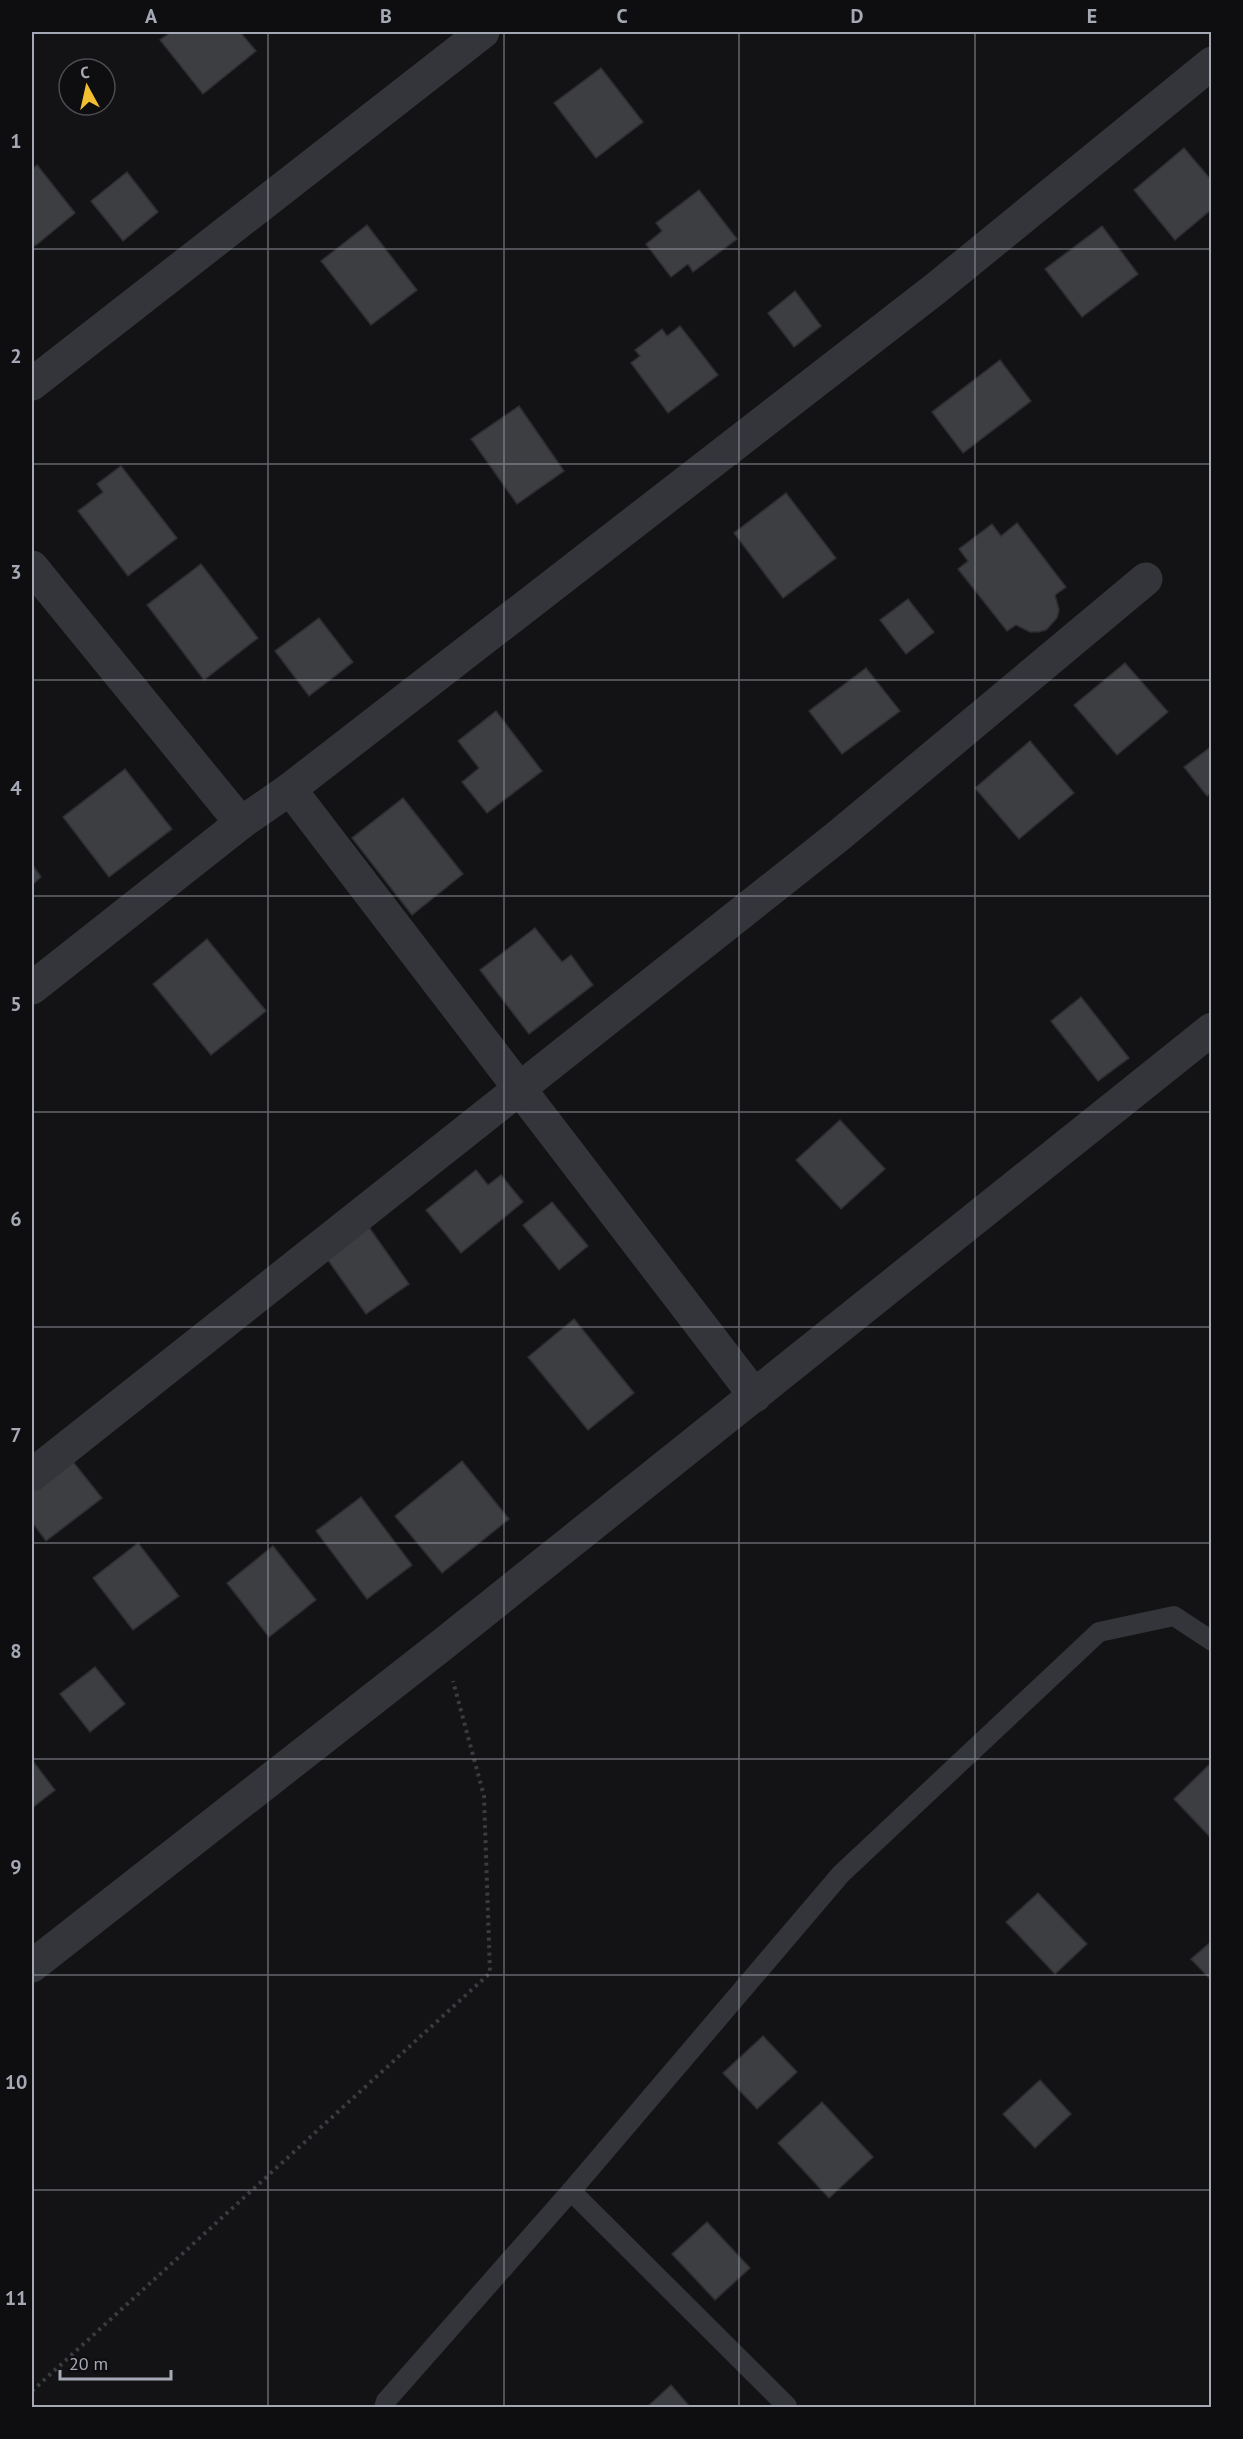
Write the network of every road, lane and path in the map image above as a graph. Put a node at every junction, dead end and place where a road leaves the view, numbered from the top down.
1 (483, 32) edge
2 (1212, 63) edge
3 (32, 384) edge
4 (32, 567) edge
5 (1146, 579) dead end
6 (290, 789) junction
7 (241, 823) junction
8 (32, 988) edge
9 (1212, 1029) edge
10 (519, 1088) junction
11 (755, 1396) junction
12 (32, 1475) edge
13 (1212, 1641) edge
14 (442, 1645) junction
15 (32, 1966) edge
16 (572, 2191) junction
17 (32, 2391) edge
18 (787, 2406) edge
19 (384, 2408) edge

1 - 3 street
2 - 6 street
4 - 7 street
5 - 10 street
6 - 7 street
6 - 10 street
7 - 8 street
9 - 11 street
10 - 11 street
10 - 12 street
11 - 14 street
13 - 16 lane
14 - 15 street
14 - 17 path
16 - 18 lane
16 - 19 lane

